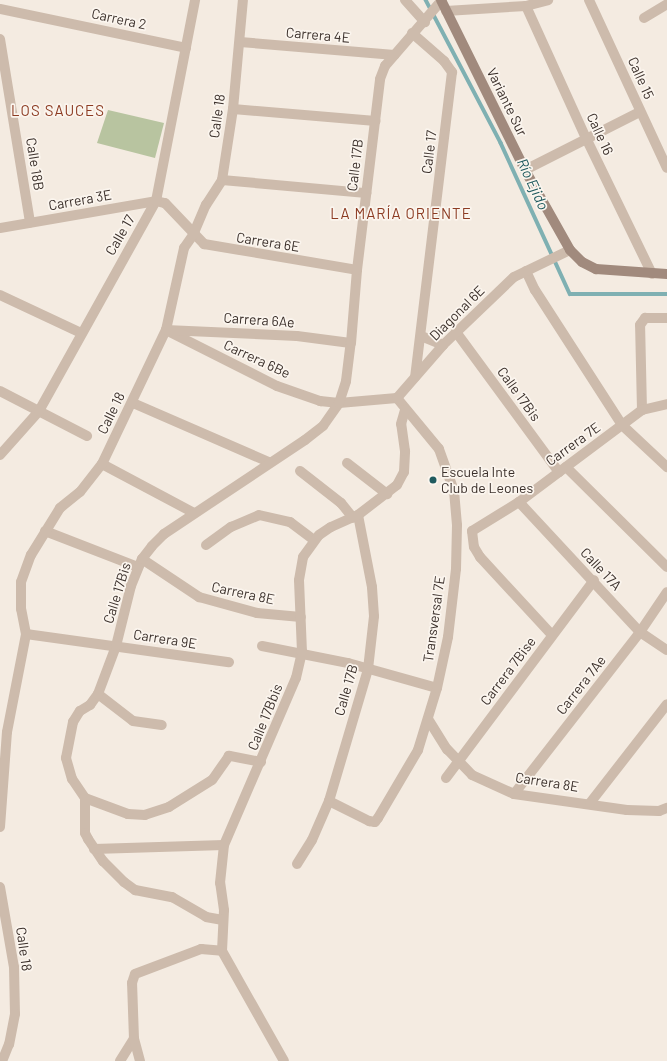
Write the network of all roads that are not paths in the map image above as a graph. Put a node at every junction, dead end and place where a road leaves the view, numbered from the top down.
1 (195, 0) edge
2 (243, 0) edge
3 (405, 0) edge
4 (548, 0) edge
5 (589, 0) edge
6 (442, 4) edge
7 (667, 4) edge
8 (526, 6) junction
9 (0, 9) edge
10 (644, 18) dead end
11 (426, 20) junction
12 (412, 33) junction
13 (0, 38) edge
14 (240, 42) junction
15 (186, 48) junction
16 (394, 55) junction
17 (233, 109) junction
18 (640, 112) junction
19 (375, 121) junction
20 (586, 138) junction
21 (667, 168) edge
22 (525, 170) junction
23 (222, 180) junction
24 (366, 193) junction
25 (161, 202) junction
26 (30, 223) junction
27 (0, 228) edge
28 (193, 235) junction
29 (570, 250) junction
30 (356, 270) junction
31 (526, 271) junction
32 (652, 274) junction
33 (667, 274) edge
34 (0, 294) edge
35 (667, 318) edge
36 (166, 330) junction
37 (456, 332) junction
38 (81, 333) junction
39 (421, 336) junction
40 (351, 343) junction
41 (443, 345) junction
42 (415, 377) junction
43 (0, 391) edge
44 (397, 398) junction
45 (133, 403) junction
46 (340, 403) junction
47 (667, 404) edge
48 (405, 410) junction
49 (642, 410) junction
50 (39, 411) junction
51 (622, 425) junction
52 (87, 436) dead end
53 (0, 455) edge
54 (269, 462) junction
55 (347, 463) dead end
56 (102, 464) junction
57 (667, 467) edge
58 (563, 469) junction
59 (300, 471) dead end
60 (388, 494) junction
61 (518, 502) junction
62 (194, 513) junction
63 (355, 517) junction
64 (457, 525) junction
65 (45, 531) junction
66 (472, 531) junction
67 (314, 540) junction
68 (206, 546) dead end
69 (140, 563) junction
70 (667, 567) edge
71 (594, 580) junction
72 (667, 592) edge
73 (301, 617) junction
74 (640, 632) junction
75 (26, 634) junction
76 (552, 634) junction
77 (116, 646) junction
78 (262, 646) dead end
79 (667, 650) edge
80 (302, 652) junction
81 (229, 662) dead end
82 (368, 669) junction
83 (437, 688) junction
84 (98, 694) junction
85 (667, 704) edge
86 (428, 719) junction
87 (162, 724) dead end
88 (261, 762) junction
89 (458, 762) junction
90 (446, 778) dead end
91 (514, 794) junction
92 (85, 798) junction
93 (328, 801) junction
94 (590, 803) junction
95 (667, 808) edge
96 (0, 827) edge
97 (224, 845) junction
98 (94, 849) junction
99 (297, 864) dead end
100 (0, 887) edge
101 (224, 920) junction
102 (222, 951) junction
103 (134, 1039) junction
104 (2, 1061) edge
105 (120, 1061) edge
106 (140, 1061) edge
107 (284, 1061) edge

1 - 15 street, Calle 17
2 - 14 street, Calle 18
3 - 11 street
4 - 8 street
5 - 18 street, Calle 15
6 - 8 street
6 - 11 street, Calle 17B
6 - 22 main road, Variante Sur
7 - 10 street
8 - 20 street, Calle 16
9 - 15 street, Carrera 2
11 - 12 street, Calle 17B
12 - 16 street, Calle 17B
12 - 39 street, Calle 17
13 - 26 street, Calle 18B
14 - 16 street, Carrera 4E
14 - 17 street, Calle 18
15 - 25 street, Calle 17
16 - 19 street, Calle 17B
17 - 19 street
17 - 23 street, Calle 18
18 - 20 street
18 - 21 street, Calle 15
19 - 24 street, Calle 17B
20 - 22 street
20 - 32 street, Calle 16
22 - 29 main road, Variante Sur
23 - 24 street
23 - 28 street, Calle 18
24 - 30 street, Calle 17B
25 - 26 street, Carrera 3E
25 - 28 street, Carrera 6E
25 - 38 street, Calle 17
26 - 27 street, Carrera 3E
28 - 30 street, Carrera 6E
28 - 36 street, Calle 18
29 - 31 street, Diagonal 6E
29 - 32 main road, Variante Sur
30 - 40 street, Calle 17B
31 - 37 street, Diagonal 6E
31 - 51 street
32 - 33 main road, Variante Sur
34 - 38 street
35 - 49 street
36 - 40 street, Carrera 6Ae
36 - 45 street, Calle 18
36 - 46 street, Carrera 6Be
37 - 41 street, Diagonal 6E
37 - 58 street, Calle 17Bis
38 - 50 street, Calle 17
39 - 41 street
39 - 42 street, Calle 17
40 - 46 street, Calle 17B
41 - 42 street, Diagonal 6E
42 - 44 street, Diagonal 6E
43 - 50 street
44 - 46 street, Carrera 6Be
44 - 48 street, Transversal 7E
45 - 54 street
45 - 56 street, Calle 18
46 - 54 street, Calle 17Bis
47 - 49 street, Carrera 7E
48 - 60 street, Calle 17Bbis
48 - 64 street, Transversal 7E
49 - 51 street, Carrera 7E
50 - 52 street
50 - 53 street, Calle 17
51 - 57 street
51 - 58 street, Carrera 7E
54 - 62 street, Calle 17Bis
55 - 60 street
56 - 62 street
56 - 65 street, Calle 18
58 - 61 street, Carrera 7E
58 - 70 street, Calle 17Bis
59 - 63 street
60 - 63 street, Calle 17Bbis
61 - 66 street, Carrera 7E
61 - 71 street, Calle 17A
62 - 69 street, Calle 17Bis
63 - 67 street, Calle 17Bbis
63 - 82 street, Calle 17B
64 - 66 street
64 - 83 street, Transversal 7E
65 - 69 street, Carrera 8E
65 - 75 street, Calle 18
66 - 76 street
67 - 68 street
67 - 73 street, Calle 17Bbis
69 - 73 street, Carrera 8E
69 - 77 street, Calle 17Bis
71 - 74 street, Calle 17A
71 - 76 street, Carrera 7Bise
72 - 74 street, Carrera 7Ae
73 - 80 street, Calle 17Bbis
74 - 79 street, Calle 17A
74 - 91 street, Carrera 7Ae
75 - 77 street, Carrera 9E
75 - 96 street, Calle 18
76 - 89 street, Carrera 7Bise
77 - 81 street, Carrera 9E
77 - 84 street, Calle 17Bis
78 - 80 street
80 - 82 street
80 - 88 street, Calle 17Bbis
82 - 83 street
82 - 93 street, Calle 17B
83 - 86 street, Transversal 7E
84 - 87 street
84 - 92 street, Calle 17Bis
85 - 94 street
86 - 89 street, Carrera 8E
86 - 93 street, Transversal 7E
88 - 92 street
88 - 97 street, Calle 17Bbis
89 - 90 street, Carrera 7Bise
89 - 91 street, Carrera 8E
91 - 94 street, Carrera 8E
92 - 98 street
93 - 99 street, Calle 17B
94 - 95 street, Carrera 8E
97 - 98 street
97 - 101 street, Calle 17Bbis
98 - 101 street
100 - 104 street, Calle 18
101 - 102 street, Calle 17Bbis
102 - 103 street
102 - 107 street
103 - 105 street
103 - 106 street

